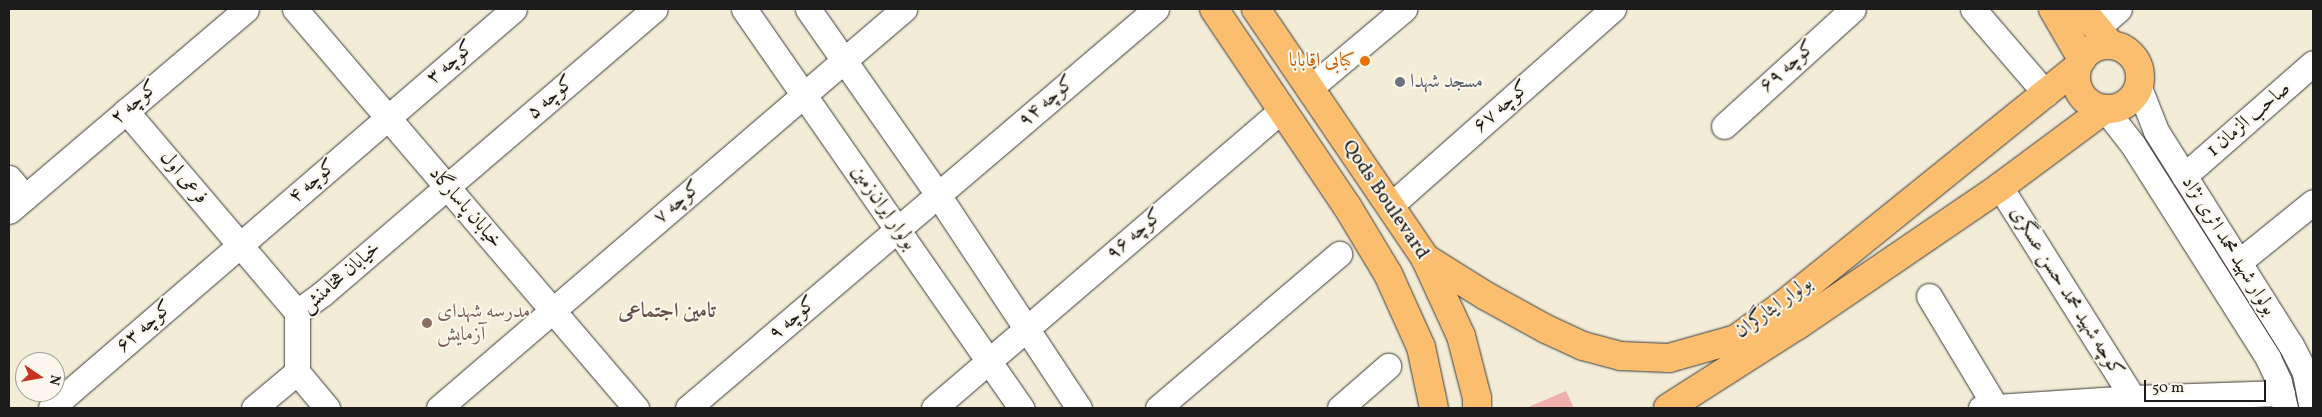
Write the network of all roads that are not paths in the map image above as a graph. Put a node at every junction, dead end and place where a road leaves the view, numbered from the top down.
1 (246, 9) edge
2 (295, 9) edge
3 (514, 9) edge
4 (655, 9) edge
5 (744, 9) edge
6 (808, 9) edge
7 (904, 9) edge
8 (1156, 9) edge
9 (1214, 9) edge
10 (1256, 9) edge
11 (1404, 9) edge
12 (1613, 9) edge
13 (1853, 9) edge
14 (1973, 9) edge
15 (2053, 9) edge
16 (2119, 9) edge
17 (2096, 27) edge
18 (844, 61) junction
19 (2080, 63) junction
20 (2313, 63) edge
21 (2138, 85) junction
22 (1310, 88) junction
23 (2046, 94) junction
24 (804, 95) junction
25 (2105, 109) junction
26 (1282, 110) junction
27 (126, 111) junction
28 (388, 118) junction
29 (1724, 126) dead end
30 (2156, 131) junction
31 (2133, 145) junction
32 (1974, 152) junction
33 (2184, 176) junction
34 (9, 178) edge
35 (447, 187) junction
36 (2000, 187) junction
37 (938, 195) junction
38 (2313, 202) edge
39 (17, 204) edge
40 (1390, 206) junction
41 (897, 229) junction
42 (239, 246) junction
43 (1339, 254) dead end
44 (1425, 258) junction
45 (2239, 262) junction
46 (1929, 296) dead end
47 (553, 311) junction
48 (297, 312) junction
49 (1027, 328) junction
50 (989, 361) junction
51 (1388, 366) dead end
52 (297, 372) junction
53 (2132, 398) junction
54 (2283, 400) edge
55 (2312, 400) edge
56 (1988, 407) edge
57 (51, 408) edge
58 (254, 408) edge
59 (327, 408) edge
60 (439, 408) edge
61 (636, 408) edge
62 (688, 408) edge
63 (934, 408) edge
64 (1021, 408) edge
65 (1080, 408) edge
66 (1158, 408) edge
67 (1340, 408) edge
68 (1434, 408) edge
69 (1477, 408) edge
70 (1668, 408) edge

1 - 27 street, کوچه ۲
2 - 28 street, خیابان پاسارگاد
3 - 28 street, کوچه ۳
4 - 35 street, کوچه ۵
5 - 24 street, بولوار ایران‌زمین
6 - 18 street
7 - 18 street, کوچه ۷
8 - 37 street, کوچه ۹۴
9 - 26 main road, Qods Boulevard
10 - 22 main road, Qods Boulevard
11 - 22 street
12 - 40 street, کوچه ۶۷
13 - 29 street, کوچه ۶۹
14 - 23 street
15 - 19 main road
16 - 17 street
17 - 19 main road, بولوار ایثارگران
17 - 21 main road
18 - 24 street, کوچه ۷
18 - 37 street
19 - 23 main road, بولوار ایثارگران
19 - 25 main road
20 - 33 street, صاحب الزمان 1
21 - 25 main road, بولوار ایثارگران
21 - 30 street, بولوار شهید محمد اثری نژاد
22 - 40 main road, Qods Boulevard
23 - 32 main road, بولوار ایثارگران
24 - 41 street, بولوار ایران‌زمین
24 - 47 street, کوچه ۷
25 - 31 street, بولوار شهید محمد اثری نژاد
25 - 36 main road, بولوار ایثارگران
26 - 49 street, کوچه ۹۶
26 - 68 main road, Qods Boulevard
27 - 39 street, کوچه ۲
27 - 42 street, فرعی اول
28 - 35 street, خیابان پاسارگاد
28 - 42 street, کوچه ۴
30 - 31 street
30 - 33 street, بولوار شهید محمد اثری نژاد
31 - 54 street, بولوار شهید محمد اثری نژاد
32 - 36 main road
32 - 44 main road, بولوار ایثارگران
33 - 45 street, بولوار شهید محمد اثری نژاد
34 - 39 street, کوچه ۲
35 - 47 street, خیابان پاسارگاد
35 - 48 street, خیابان هخامنش
36 - 53 street, کوچه شهید محمد حسن عسگری
36 - 70 main road, بولوار ایثارگران
37 - 41 street, کوچه ۹۴
37 - 49 street
38 - 45 street
40 - 44 main road, Qods Boulevard
41 - 50 street, بولوار ایران‌زمین
41 - 62 street, کوچه ۹
42 - 48 street, فرعی اول
42 - 57 street, کوچه ۶۳
43 - 66 street
44 - 69 main road, Qods Boulevard
45 - 55 street, بولوار شهید محمد اثری نژاد
46 - 56 street
47 - 60 street, کوچه ۷
47 - 61 street, خیابان پاسارگاد
48 - 52 street, خیابان هخامنش
49 - 50 street, کوچه ۹۶
49 - 65 street
50 - 63 street, کوچه ۹۶
50 - 64 street, بولوار ایران‌زمین
51 - 67 street
52 - 58 street
52 - 59 street
53 - 54 street
53 - 56 street

